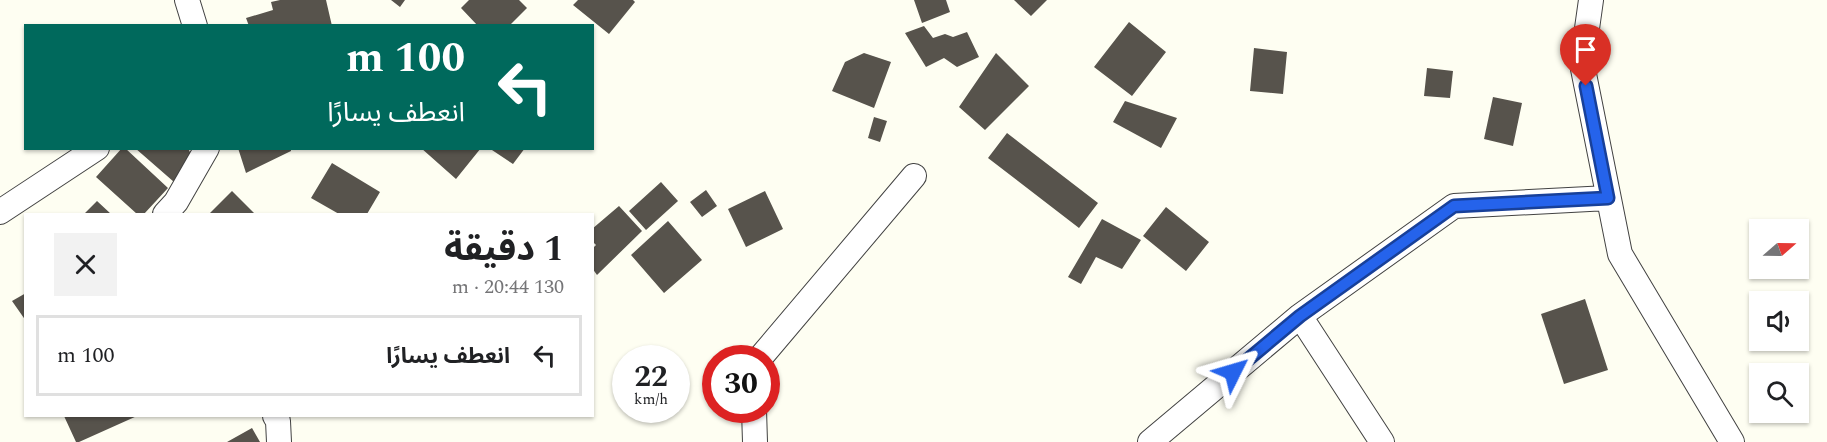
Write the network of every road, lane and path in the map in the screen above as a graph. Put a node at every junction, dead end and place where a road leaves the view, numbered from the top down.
1 (187, 0) edge
2 (1591, 0) edge
3 (194, 24) edge
4 (94, 150) edge
5 (206, 150) edge
6 (914, 176) dead end
7 (1608, 198) junction
8 (0, 212) edge
9 (166, 213) edge
10 (1300, 316) junction
11 (771, 345) edge
12 (276, 417) edge
13 (754, 423) edge
14 (279, 442) edge
15 (755, 442) edge
16 (1150, 442) edge
17 (1382, 442) edge
18 (1732, 442) edge

1 - 3 street
2 - 7 street
4 - 8 street
5 - 9 street
6 - 11 street
7 - 10 street
7 - 18 street
10 - 16 street
10 - 17 street
12 - 14 street
13 - 15 street

